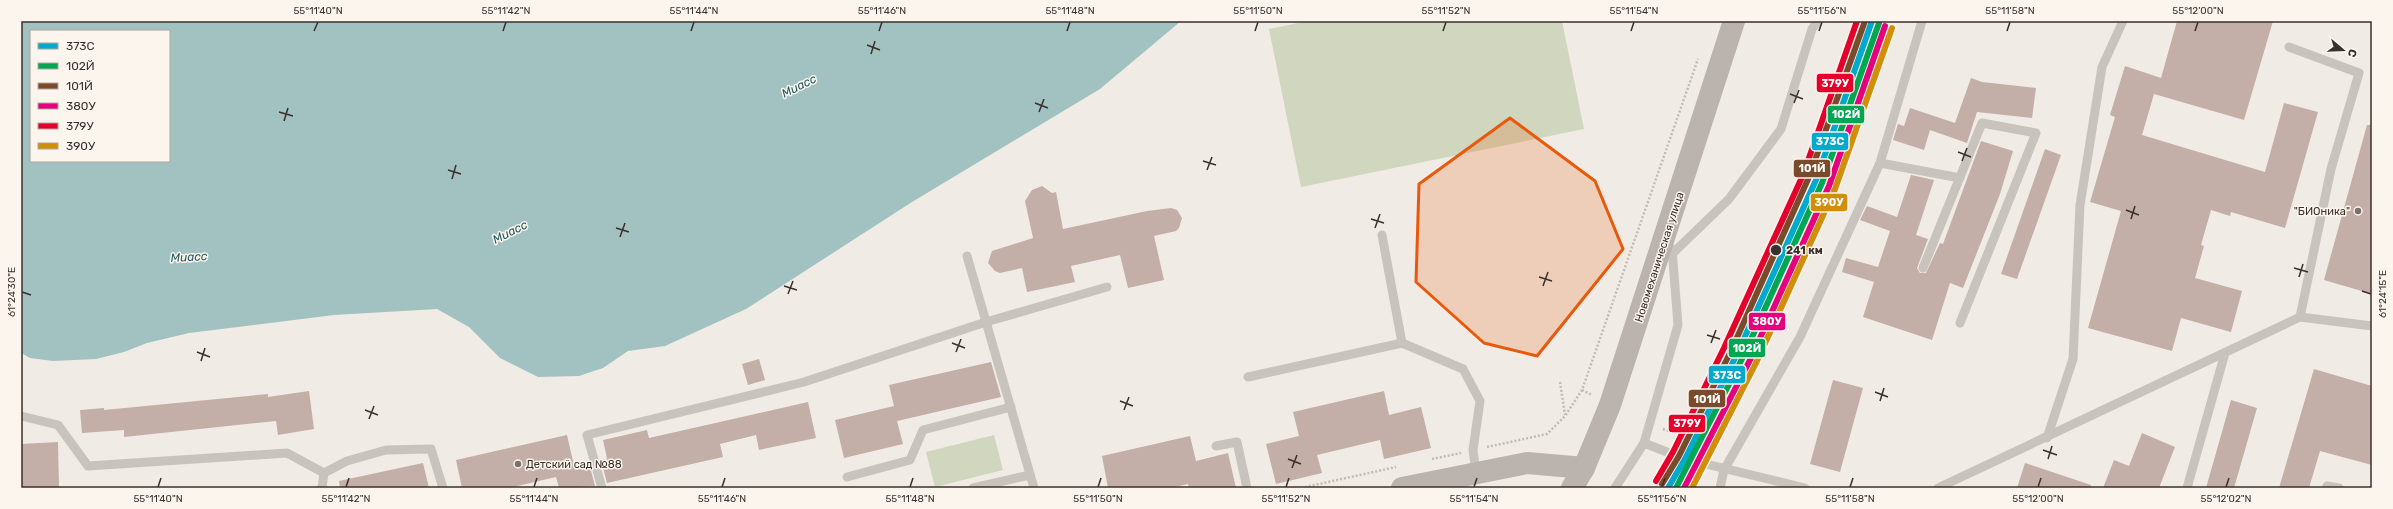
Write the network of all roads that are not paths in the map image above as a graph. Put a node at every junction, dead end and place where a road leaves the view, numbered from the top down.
1 (1734, 21) edge
2 (1818, 21) edge
3 (1922, 21) edge
4 (2123, 21) edge
5 (2289, 47) dead end
6 (1880, 163) junction
7 (1960, 178) junction
8 (1670, 223) junction
9 (1382, 235) dead end
10 (1672, 254) junction
11 (967, 256) dead end
12 (1923, 268) dead end
13 (1107, 287) dead end
14 (2300, 317) junction
15 (986, 322) junction
16 (1960, 323) dead end
17 (2372, 326) edge
18 (1402, 343) junction
19 (2225, 353) junction
20 (1248, 377) dead end
21 (1011, 407) junction
22 (21, 416) edge
23 (2047, 438) junction
24 (1644, 443) junction
25 (1216, 446) dead end
26 (1584, 468) junction
27 (1724, 470) junction
28 (324, 473) junction
29 (1476, 473) junction
30 (1030, 475) junction
31 (847, 477) dead end
32 (2327, 486) dead end
33 (322, 488) edge
34 (443, 488) edge
35 (602, 488) edge
36 (973, 488) edge
37 (1034, 488) edge
38 (1247, 488) edge
39 (1402, 488) edge
40 (1572, 488) edge
41 (1615, 488) edge
42 (1720, 488) edge
43 (1805, 488) edge
44 (1938, 488) edge
45 (2187, 488) edge
46 (2339, 488) edge

1 - 8 main road, Новомеханическая улица
2 - 10 lane
3 - 6 lane
4 - 23 lane
5 - 14 lane
6 - 7 lane
6 - 27 lane
7 - 12 lane
7 - 16 lane
8 - 10 lane
8 - 26 main road, Новомеханическая улица
9 - 18 lane
10 - 24 lane
11 - 15 lane
13 - 15 lane
14 - 17 lane
14 - 19 lane
15 - 21 lane
15 - 35 lane
18 - 20 lane
18 - 29 lane
19 - 23 lane
19 - 45 lane
21 - 30 lane
21 - 31 lane
22 - 28 lane
23 - 44 lane
24 - 27 lane
24 - 41 lane
25 - 38 lane
26 - 29 main road
26 - 40 main road, Новомеханическая улица
27 - 42 lane
27 - 43 lane
28 - 33 lane
28 - 34 lane
29 - 39 main road
30 - 36 lane
30 - 37 lane
32 - 46 lane

